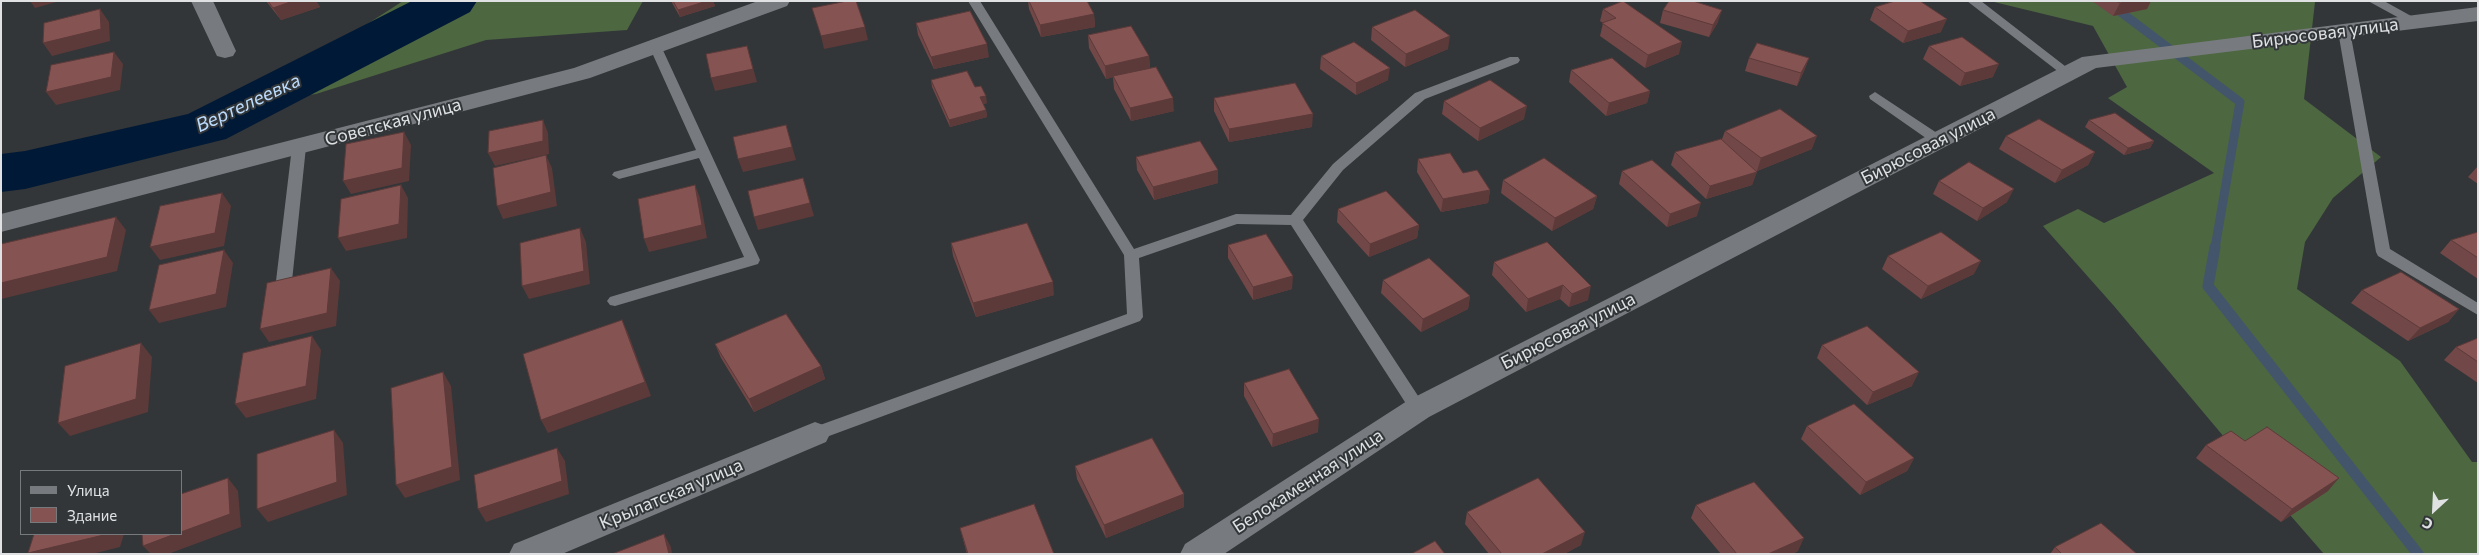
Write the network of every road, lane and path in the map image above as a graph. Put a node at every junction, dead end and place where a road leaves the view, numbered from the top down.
1 (202, 1) edge
2 (779, 1) edge
3 (974, 1) edge
4 (1973, 1) edge
5 (2374, 1) edge
6 (2478, 14) edge
7 (2416, 22) junction
8 (2344, 31) junction
9 (656, 46) junction
10 (225, 51) dead end
11 (1514, 60) dead end
12 (2068, 73) junction
13 (1875, 96) dead end
14 (1938, 140) junction
15 (299, 147) junction
16 (704, 152) junction
17 (619, 175) dead end
18 (1295, 220) junction
19 (1, 223) edge
20 (1131, 255) junction
21 (284, 281) edge
22 (614, 301) dead end
23 (2478, 310) edge
24 (1418, 409) junction
25 (815, 434) joint
26 (526, 554) edge
27 (1198, 554) edge

1 - 10 street
2 - 9 street, Советская улица
3 - 20 lane
4 - 12 lane
5 - 7 lane
6 - 7 street, Бирюсовая улица
7 - 8 street, Бирюсовая улица
8 - 12 street, Бирюсовая улица
8 - 23 lane
9 - 15 street, Советская улица
9 - 16 lane
11 - 18 lane
12 - 14 street, Бирюсовая улица
13 - 14 lane
14 - 24 street, Бирюсовая улица
15 - 19 street, Советская улица
15 - 21 lane
16 - 17 lane
16 - 22 lane
18 - 20 lane
18 - 24 lane
20 - 25 lane
24 - 27 street, Белокаменная улица
25 - 26 street, Крылатская улица

